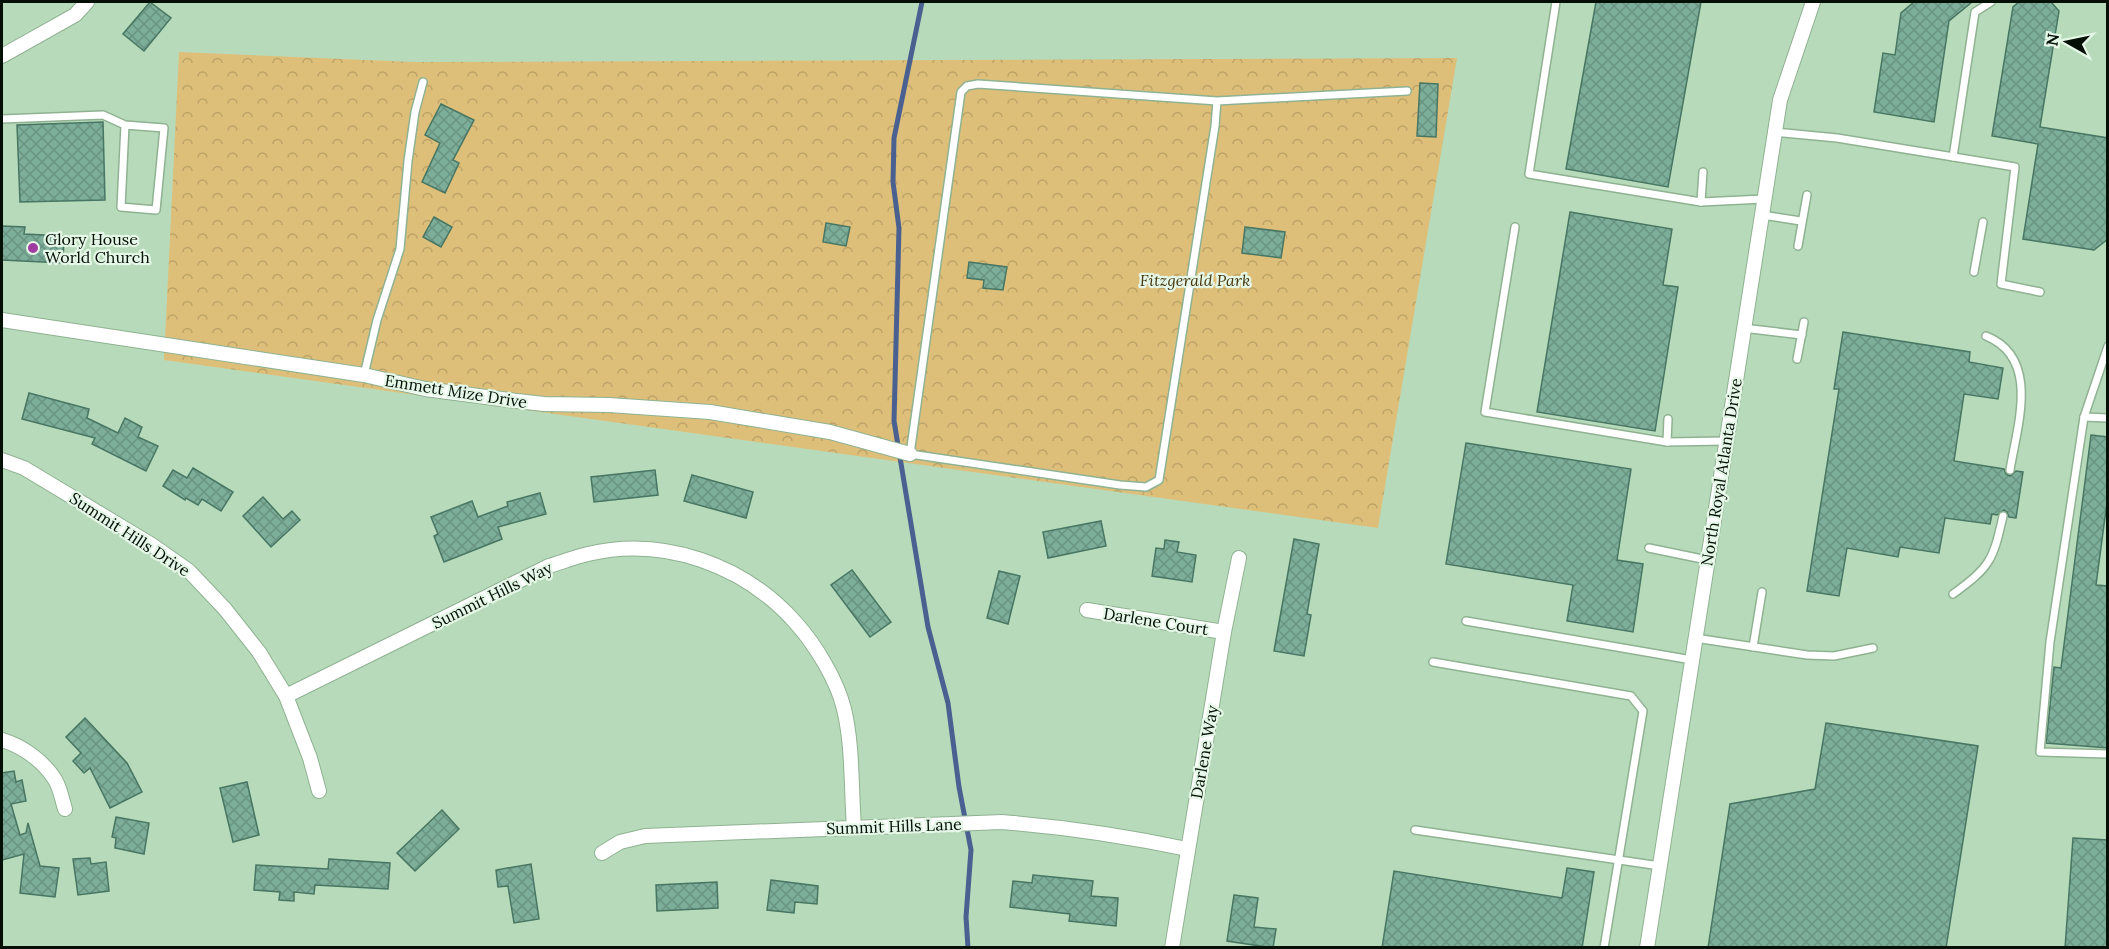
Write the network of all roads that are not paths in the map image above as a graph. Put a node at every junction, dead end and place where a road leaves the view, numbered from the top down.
1 (87, 2) edge
2 (1556, 2) edge
3 (1813, 2) edge
4 (1991, 2) edge
5 (2, 56) edge
6 (423, 82) dead end
7 (1407, 91) dead end
8 (1217, 101) junction
9 (2, 119) edge
10 (125, 125) junction
11 (1774, 132) junction
12 (1953, 157) junction
13 (1703, 172) dead end
14 (1807, 195) dead end
15 (1764, 199) junction
16 (1701, 202) junction
17 (1761, 215) junction
18 (1801, 221) junction
19 (1983, 222) dead end
20 (1515, 227) dead end
21 (1798, 246) dead end
22 (1974, 272) dead end
23 (2040, 292) dead end
24 (2, 320) edge
25 (1804, 322) dead end
26 (1743, 328) junction
27 (1802, 335) junction
28 (1986, 336) dead end
29 (2108, 346) edge
30 (1797, 359) dead end
31 (364, 375) junction
32 (2084, 417) junction
33 (2108, 418) edge
34 (1668, 419) dead end
35 (1726, 441) junction
36 (1667, 442) junction
37 (910, 454) junction
38 (2, 460) edge
39 (2010, 470) dead end
40 (2002, 516) dead end
41 (1649, 548) dead end
42 (1239, 558) dead end
43 (1707, 560) junction
44 (1762, 592) dead end
45 (1953, 594) dead end
46 (1087, 610) dead end
47 (1466, 621) dead end
48 (1224, 632) junction
49 (1695, 638) junction
50 (1754, 647) junction
51 (1873, 648) dead end
52 (1692, 660) junction
53 (1433, 662) dead end
54 (286, 696) junction
55 (2, 740) edge
56 (2108, 754) edge
57 (319, 791) dead end
58 (65, 809) dead end
59 (854, 827) junction
60 (1415, 830) dead end
61 (1187, 849) junction
62 (602, 853) dead end
63 (1619, 861) junction
64 (1660, 867) junction
65 (1172, 948) edge
66 (1604, 948) edge
67 (1647, 948) edge

1 - 5 street
2 - 16 lane
3 - 11 street, North Royal Atlanta Drive
4 - 12 lane
6 - 31 lane
7 - 8 lane
8 - 37 lane
8 - 37 lane
9 - 10 lane
10 - 10 lane
11 - 12 lane
11 - 15 street, North Royal Atlanta Drive
12 - 23 lane
13 - 16 lane
14 - 18 lane
15 - 16 lane
15 - 17 street, North Royal Atlanta Drive
17 - 18 lane
17 - 26 street, North Royal Atlanta Drive
18 - 21 lane
19 - 22 lane
20 - 36 lane
24 - 31 street, Emmett Mize Drive
25 - 27 lane
26 - 27 lane
26 - 35 street, North Royal Atlanta Drive
27 - 30 lane
28 - 39 lane
29 - 32 lane
31 - 37 street, Emmett Mize Drive
32 - 33 lane
32 - 56 lane
34 - 36 lane
35 - 36 lane
35 - 43 street, North Royal Atlanta Drive
38 - 54 street, Summit Hills Drive
40 - 45 lane
41 - 43 lane
42 - 48 street, Darlene Way
43 - 49 street, North Royal Atlanta Drive
44 - 50 lane
46 - 48 street, Darlene Court
47 - 52 lane
48 - 61 street, Darlene Way
49 - 50 lane
49 - 52 street, North Royal Atlanta Drive
50 - 51 lane
52 - 64 street, North Royal Atlanta Drive
53 - 63 lane
54 - 57 street, Summit Hills Drive
54 - 59 street, Summit Hills Way
55 - 58 street
59 - 61 street, Summit Hills Lane
59 - 62 street, Summit Hills Lane
60 - 63 lane
61 - 65 street, Darlene Way
63 - 64 lane
63 - 66 lane
64 - 67 street, North Royal Atlanta Drive

